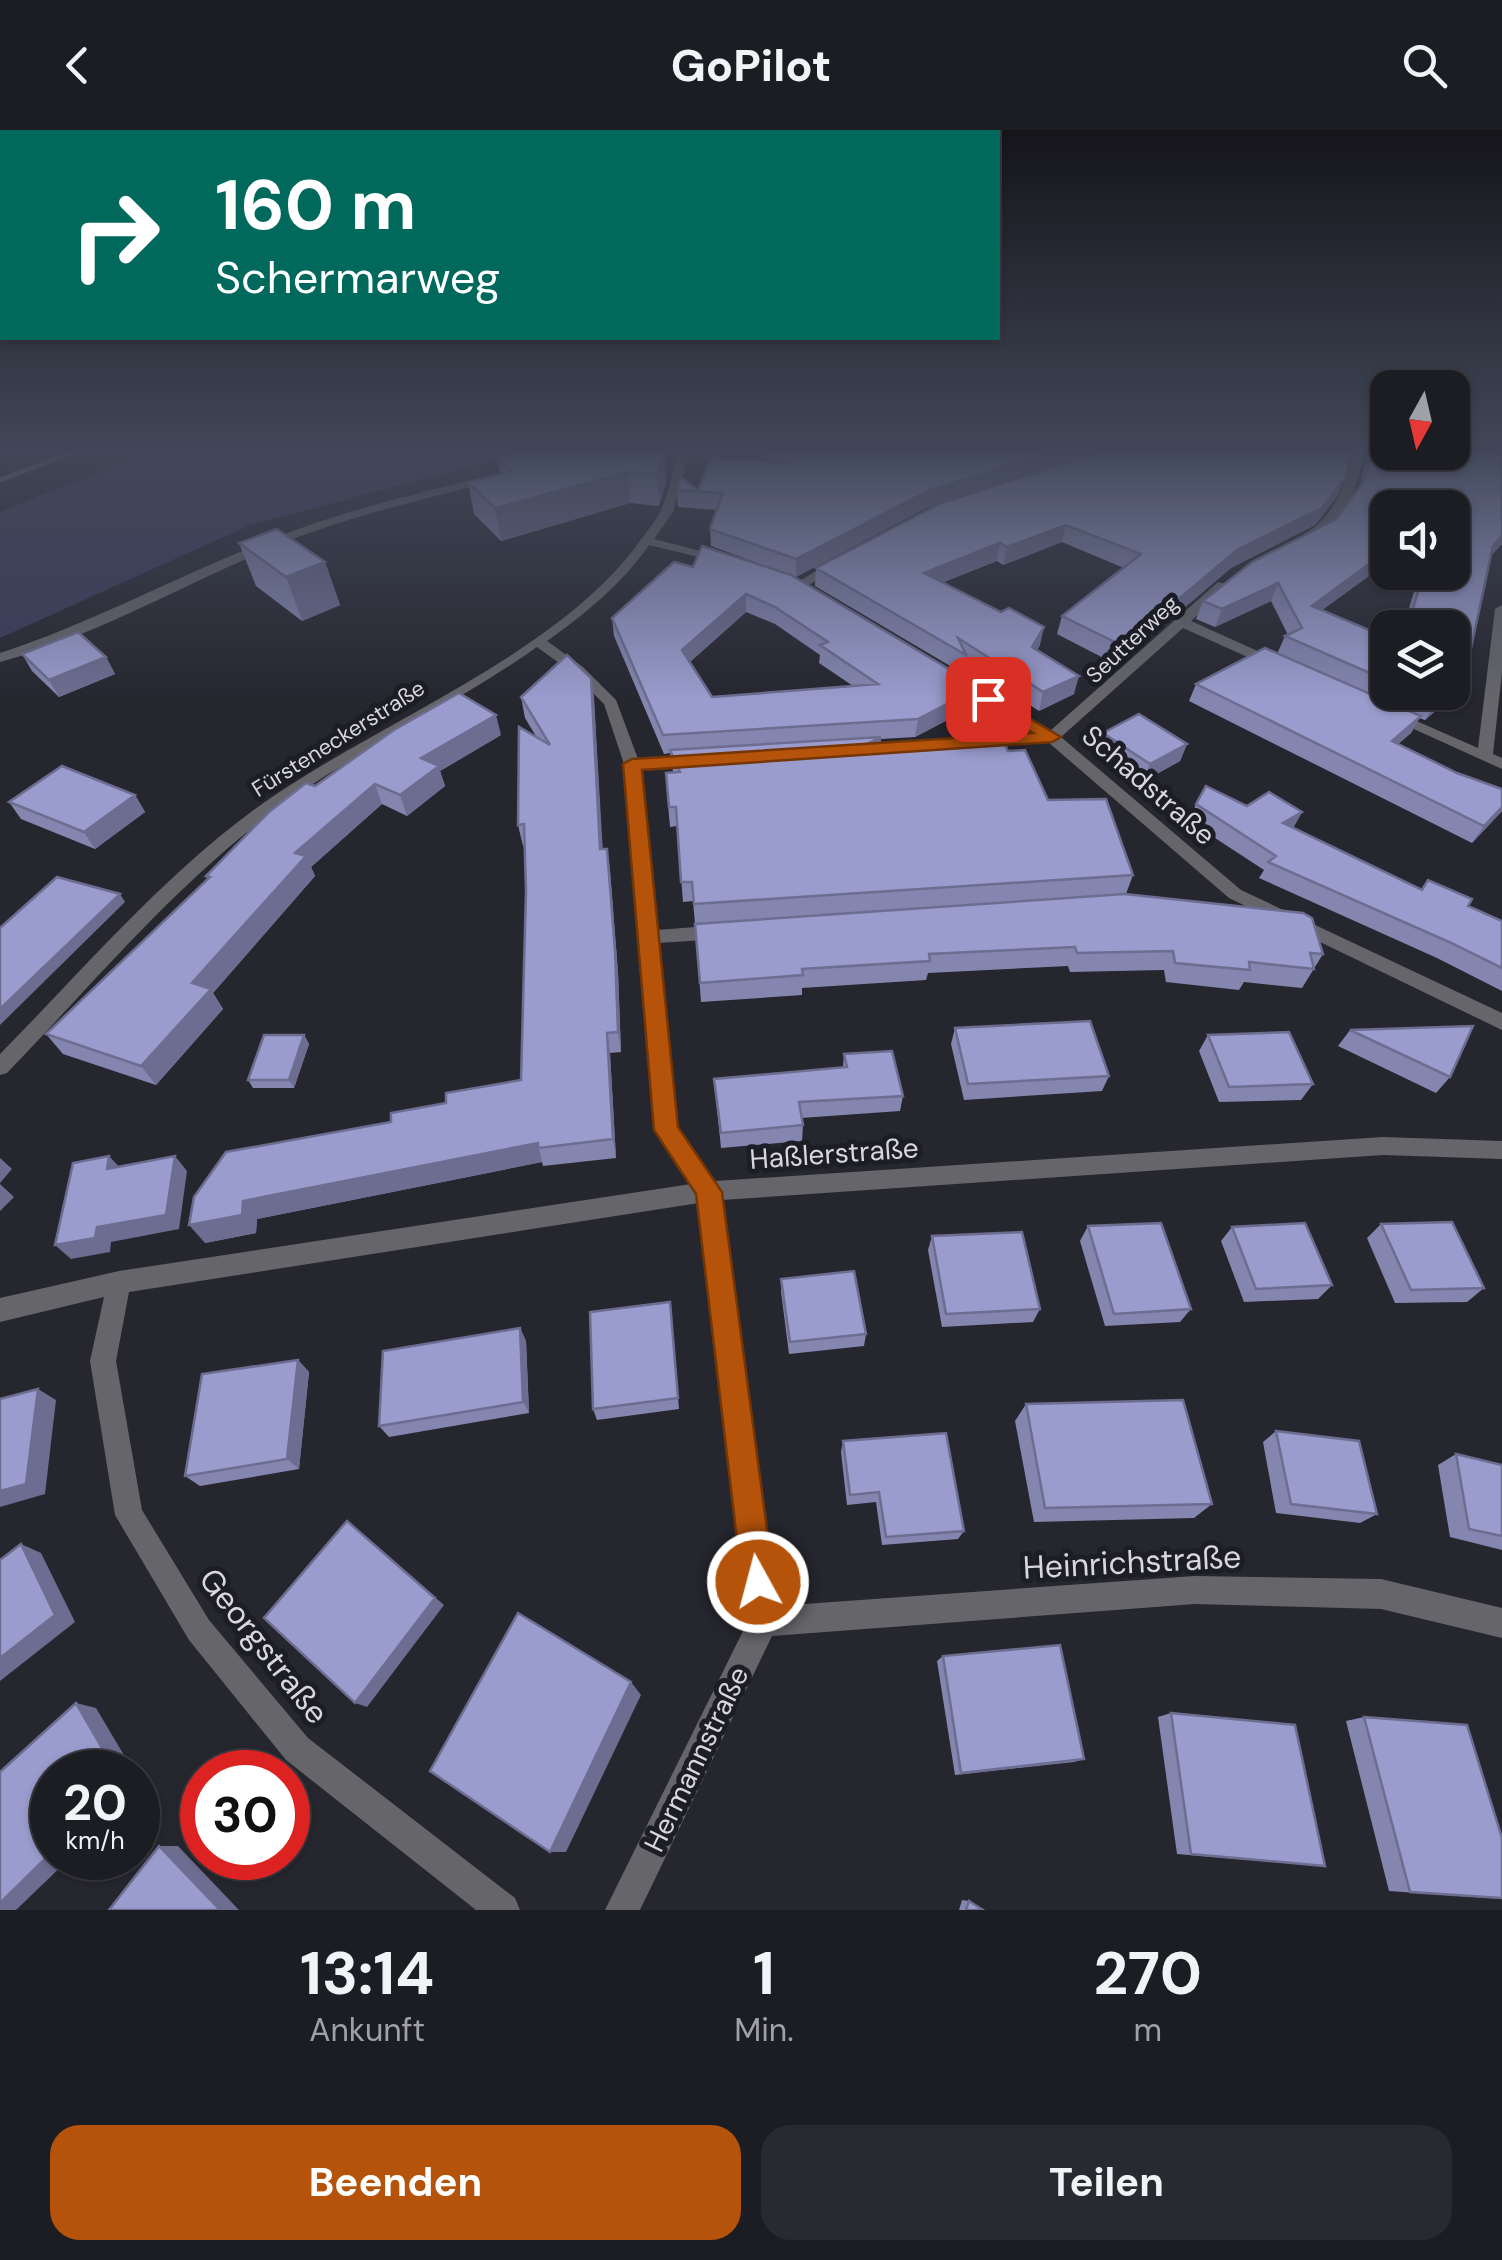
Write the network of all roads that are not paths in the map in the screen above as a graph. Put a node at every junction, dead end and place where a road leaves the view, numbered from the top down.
1 (294, 535) edge
2 (654, 535) edge
3 (1315, 535) edge
4 (651, 542) junction
5 (1288, 548) edge
6 (858, 552) edge
7 (744, 568) edge
8 (1238, 574) edge
9 (779, 580) edge
10 (797, 586) junction
11 (814, 596) edge
12 (1502, 609) edge
13 (1178, 621) junction
14 (539, 642) junction
15 (0, 658) edge
16 (933, 666) edge
17 (1285, 668) edge
18 (1381, 710) edge
19 (1052, 737) junction
20 (836, 751) edge
21 (1485, 756) junction
22 (706, 760) edge
23 (632, 764) junction
24 (1502, 764) edge
25 (1235, 894) junction
26 (1214, 902) edge
27 (749, 930) edge
28 (650, 937) junction
29 (1502, 1022) edge
30 (0, 1067) edge
31 (1502, 1150) edge
32 (709, 1192) junction
33 (119, 1282) junction
34 (0, 1310) edge
35 (763, 1622) junction
36 (1502, 1623) edge
37 (503, 1910) edge
38 (622, 1910) edge

1 - 15 street
2 - 4 street, Fürsteneckerstraße
3 - 5 street
4 - 7 street
4 - 14 street, Fürsteneckerstraße
6 - 10 street
8 - 13 street, Seutterweg
9 - 10 street
10 - 11 street
12 - 21 street
13 - 17 street
13 - 19 street, Seutterweg
14 - 23 street
14 - 30 street, Fürsteneckerstraße
16 - 19 street, Schadstraße
18 - 21 street
19 - 20 street
19 - 25 street, Schadstraße
21 - 24 street
22 - 23 street
23 - 28 street
25 - 26 street
25 - 29 street, Schadstraße
27 - 28 street
28 - 32 street
31 - 32 street, Haßlerstraße
32 - 33 street, Haßlerstraße
32 - 35 street
33 - 34 street, Haßlerstraße
33 - 37 street, Georgstraße
35 - 36 street, Heinrichstraße
35 - 38 street, Hermannstraße

